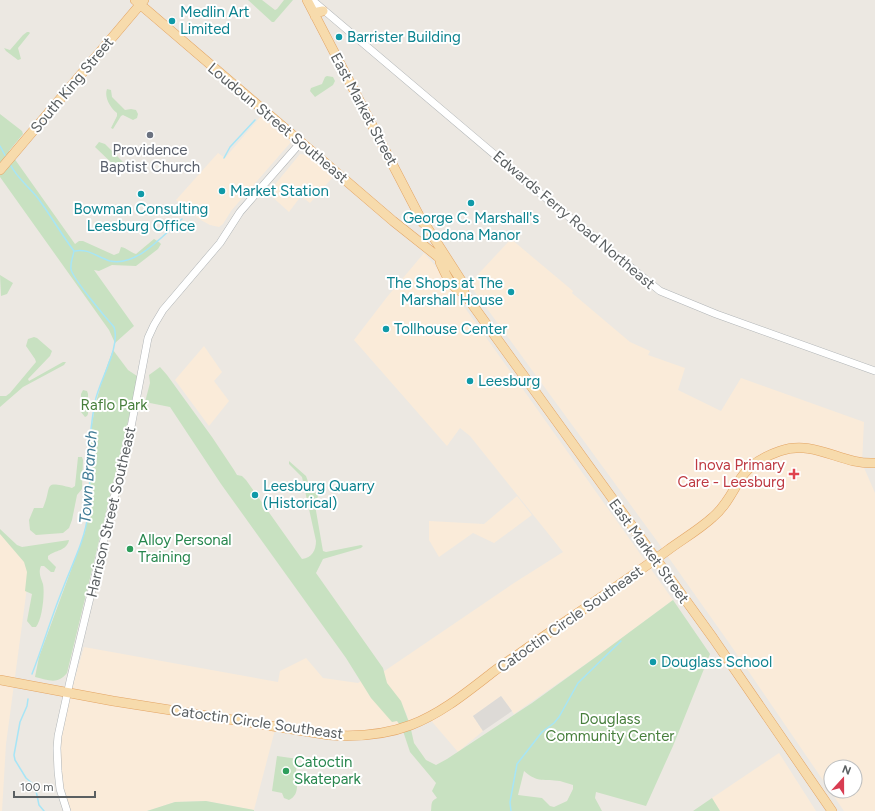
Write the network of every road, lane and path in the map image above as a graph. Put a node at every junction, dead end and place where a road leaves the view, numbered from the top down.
1 (307, 0) edge
2 (312, 0) edge
3 (139, 1) edge
4 (324, 11) junction
5 (315, 16) junction
6 (301, 142) junction
7 (1, 169) edge
8 (421, 218) junction
9 (417, 241) junction
10 (437, 256) junction
11 (454, 279) junction
12 (875, 371) edge
13 (875, 463) edge
14 (656, 559) junction
15 (0, 680) edge
16 (67, 693) junction
17 (67, 811) edge
18 (832, 811) edge

1 - 5 main road, East Market Street
2 - 4 street, Edwards Ferry Road Northeast
3 - 6 main road, Loudoun Street Southeast
3 - 7 main road, South King Street
4 - 5 main road
4 - 12 street, Edwards Ferry Road Northeast
5 - 8 main road, East Market Street
6 - 9 main road, Loudoun Street Southeast
6 - 16 street, Harrison Street Southeast
8 - 10 main road, East Market Street
8 - 11 main road, East Market Street
9 - 10 main road, Loudoun Street Southeast
9 - 11 main road, Loudoun Street Southeast
10 - 11 main road, Loudoun Street Southeast
11 - 14 main road, East Market Street
13 - 14 main road, Catoctin Circle Southeast
14 - 16 main road, Catoctin Circle Southeast
14 - 18 main road, East Market Street
15 - 16 main road, Catoctin Circle Southeast
16 - 17 street, Harrison Street Southeast

